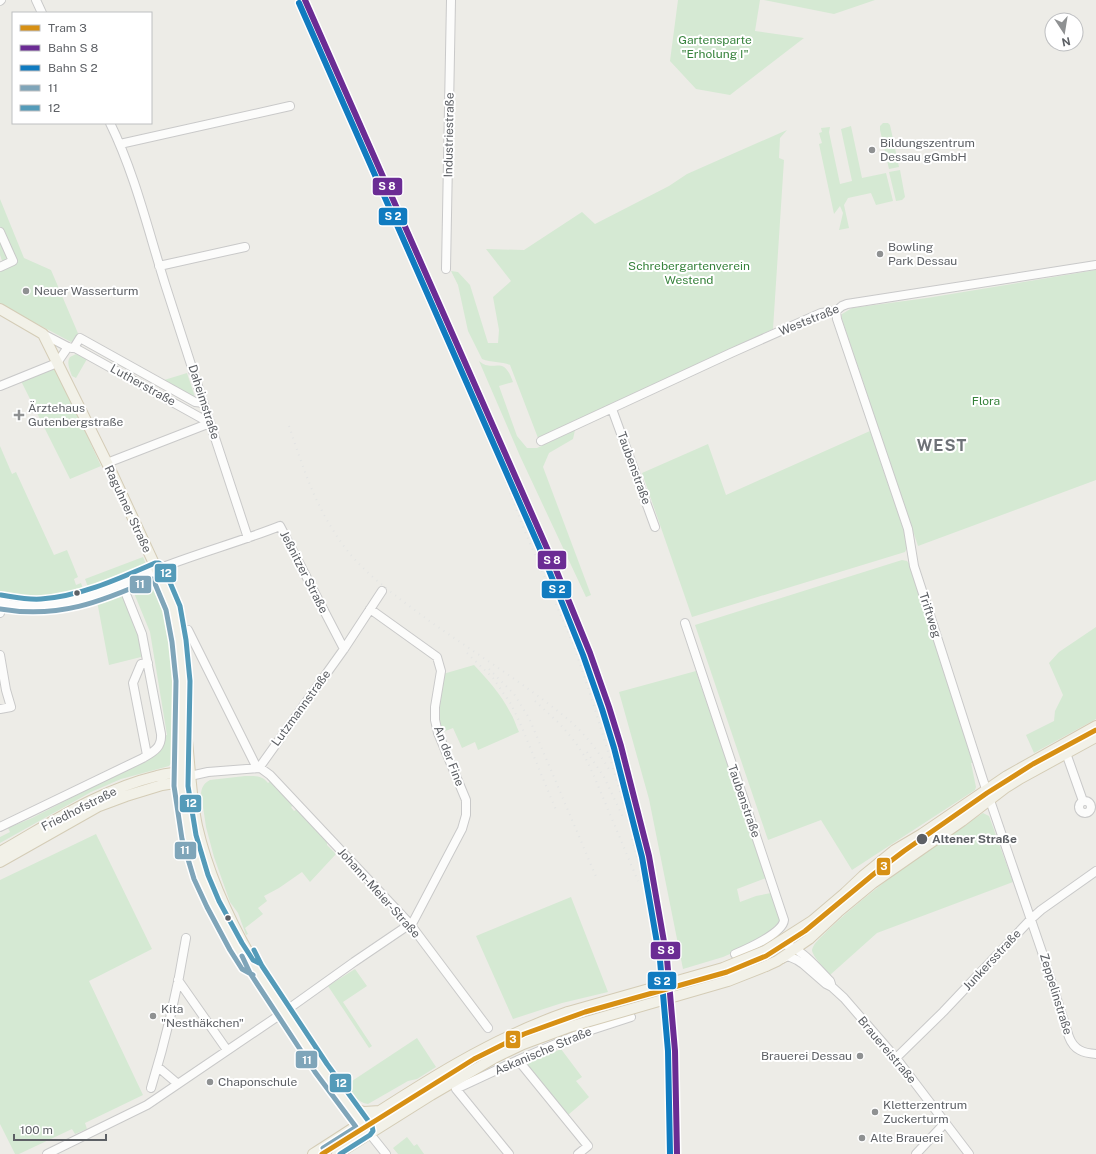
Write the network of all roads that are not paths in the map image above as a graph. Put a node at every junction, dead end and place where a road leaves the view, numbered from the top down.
1 (36, 0) edge
2 (451, 0) edge
3 (42, 12) edge
4 (290, 106) dead end
5 (110, 124) edge
6 (120, 144) junction
7 (0, 232) edge
8 (245, 247) dead end
9 (1096, 265) edge
10 (159, 266) junction
11 (0, 267) edge
12 (446, 269) dead end
13 (0, 310) edge
14 (836, 311) junction
15 (43, 334) junction
16 (71, 348) junction
17 (57, 363) junction
18 (0, 386) edge
19 (204, 403) junction
20 (612, 409) junction
21 (210, 423) junction
22 (542, 441) dead end
23 (107, 463) junction
24 (655, 527) dead end
25 (248, 538) junction
26 (157, 570) junction
27 (122, 584) junction
28 (382, 591) dead end
29 (1, 602) edge
30 (370, 609) junction
31 (0, 613) edge
32 (685, 623) dead end
33 (188, 630) dead end
34 (344, 649) junction
35 (0, 655) edge
36 (148, 663) junction
37 (2, 681) edge
38 (0, 709) edge
39 (1096, 726) edge
40 (1096, 737) edge
41 (1066, 753) junction
42 (147, 755) junction
43 (258, 768) junction
44 (184, 777) junction
45 (988, 795) junction
46 (1083, 801) dead end
47 (0, 828) edge
48 (0, 852) edge
49 (0, 862) edge
50 (1096, 871) edge
51 (1031, 919) junction
52 (410, 924) junction
53 (186, 938) dead end
54 (780, 943) junction
55 (795, 948) junction
56 (735, 954) dead end
57 (777, 961) junction
58 (178, 980) junction
59 (832, 987) junction
60 (284, 1012) junction
61 (631, 1017) dead end
62 (488, 1028) dead end
63 (226, 1050) junction
64 (1096, 1054) edge
65 (896, 1058) junction
66 (518, 1060) junction
67 (158, 1067) junction
68 (178, 1084) junction
69 (151, 1088) dead end
70 (350, 1108) junction
71 (380, 1111) junction
72 (362, 1123) junction
73 (945, 1123) junction
74 (370, 1134) junction
75 (47, 1154) edge
76 (313, 1154) edge
77 (337, 1154) edge
78 (386, 1154) edge
79 (509, 1154) edge
80 (578, 1154) edge
81 (916, 1154) edge
82 (969, 1154) edge

1 - 3 street
2 - 12 street, Industriestraße
4 - 6 street
5 - 6 street, Daheimstraße
6 - 10 street, Daheimstraße
7 - 11 street
8 - 10 street
9 - 14 street, Weststraße
10 - 19 street, Daheimstraße
13 - 15 main road, Lutherstraße
14 - 20 street, Weststraße
14 - 45 street, Triftweg
15 - 16 street, Lutherstraße
15 - 17 main road, Raguhner Straße
16 - 17 street
16 - 19 street, Lutherstraße
16 - 21 street, Lutherstraße
17 - 18 street
17 - 23 main road, Raguhner Straße
19 - 21 street, Daheimstraße
20 - 22 street, Weststraße
20 - 24 street, Taubenstraße
21 - 23 street
21 - 25 street, Daheimstraße
23 - 26 main road, Raguhner Straße
25 - 26 street, Jeßnitzer Straße
25 - 34 street, Jeßnitzer Straße
26 - 27 street, Jeßnitzer Straße
26 - 44 main road, Raguhner Straße
27 - 29 street, Jeßnitzer Straße
27 - 36 street
28 - 30 street, Lutzmannstraße
29 - 31 street
30 - 34 street, Lutzmannstraße
30 - 52 street, An der Fine
32 - 56 street, Taubenstraße
33 - 43 street
34 - 43 street, Lutzmannstraße
35 - 37 street
36 - 42 street
36 - 42 street
37 - 38 street
39 - 45 main road
40 - 41 main road
41 - 45 main road
41 - 46 street
42 - 47 street
43 - 44 street
43 - 52 street, Johann-Meier-Straße
44 - 48 main road, Friedhofstraße
44 - 49 main road, Friedhofstraße
44 - 60 main road, Raguhner Straße
45 - 51 street, Triftweg
45 - 54 main road
45 - 55 main road
50 - 51 street, Junkersstraße
51 - 64 street, Zeppelinstraße
51 - 65 street, Junkersstraße
52 - 60 street
52 - 62 street, Johann-Meier-Straße
53 - 58 street
54 - 55 street, Brauereistraße
54 - 71 main road, bridge
55 - 57 main road
55 - 59 street, Brauereistraße
57 - 59 street, Brauereistraße
57 - 74 main road, Askanische Straße, bridge
58 - 63 street
58 - 67 street
59 - 65 street, Brauereistraße
60 - 63 street
60 - 70 main road, Raguhner Straße
61 - 66 street, Askanische Straße
63 - 68 street
65 - 73 street, Brauereistraße
66 - 79 street, Askanische Straße
66 - 80 street
67 - 68 street
67 - 69 street
68 - 75 street
70 - 71 main road
70 - 72 main road, Raguhner Straße
71 - 72 main road
72 - 74 main road, Raguhner Straße
72 - 76 main road
73 - 81 street
73 - 82 street, Brauereistraße
74 - 77 main road, Askanische Straße
74 - 78 street

